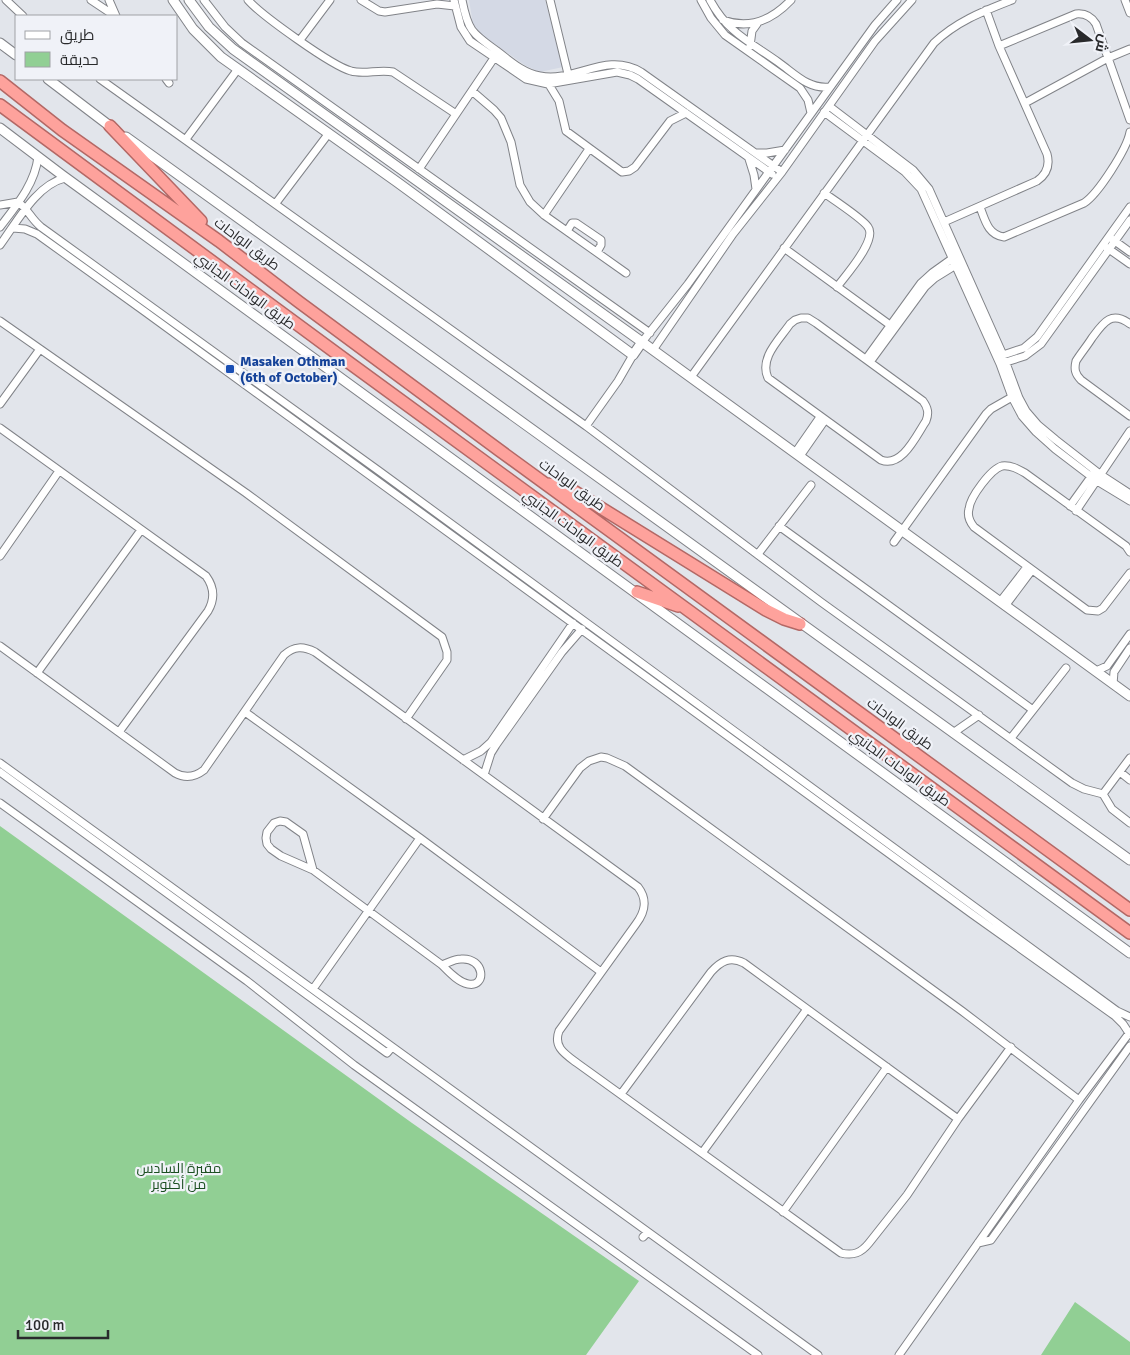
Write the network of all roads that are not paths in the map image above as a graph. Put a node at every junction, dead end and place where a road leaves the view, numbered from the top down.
1 (6, 0) edge
2 (91, 0) edge
3 (109, 0) edge
4 (174, 0) edge
5 (189, 0) edge
6 (204, 0) edge
7 (248, 0) edge
8 (330, 0) edge
9 (361, 0) edge
10 (462, 0) edge
11 (550, 0) edge
12 (701, 0) edge
13 (710, 0) edge
14 (791, 0) edge
15 (897, 0) edge
16 (912, 0) edge
17 (1012, 0) edge
18 (1125, 0) edge
19 (440, 2) edge
20 (454, 3) edge
21 (986, 10) junction
22 (1130, 13) edge
23 (22, 15) edge
24 (114, 15) edge
25 (116, 15) edge
26 (723, 20) junction
27 (757, 24) junction
28 (300, 40) junction
29 (0, 43) edge
30 (999, 46) junction
31 (749, 47) junction
32 (1130, 49) edge
33 (15, 54) edge
34 (494, 58) junction
35 (1108, 58) junction
36 (238, 69) junction
37 (568, 74) junction
38 (560, 79) junction
39 (49, 80) edge
40 (101, 80) edge
41 (0, 81) edge
42 (548, 81) junction
43 (829, 87) junction
44 (472, 91) junction
45 (318, 97) junction
46 (674, 100) junction
47 (559, 101) junction
48 (1025, 103) junction
49 (0, 105) edge
50 (312, 106) junction
51 (826, 109) junction
52 (686, 113) junction
53 (811, 113) junction
54 (456, 114) junction
55 (1130, 120) edge
56 (670, 121) junction
57 (110, 126) junction
58 (0, 128) edge
59 (1130, 132) edge
60 (329, 133) junction
61 (864, 138) junction
62 (186, 139) junction
63 (589, 149) junction
64 (785, 150) junction
65 (755, 153) junction
66 (38, 157) junction
67 (749, 159) junction
68 (771, 169) junction
69 (419, 170) junction
70 (779, 175) junction
71 (65, 178) junction
72 (29, 186) junction
73 (756, 189) junction
74 (38, 193) junction
75 (824, 193) junction
76 (18, 202) junction
77 (276, 203) junction
78 (0, 205) edge
79 (980, 207) junction
80 (1130, 207) edge
81 (27, 208) junction
82 (544, 215) junction
83 (1130, 220) edge
84 (944, 222) junction
85 (0, 228) edge
86 (13, 228) junction
87 (567, 231) junction
88 (1112, 239) junction
89 (219, 241) junction
90 (0, 245) edge
91 (784, 248) junction
92 (1106, 248) junction
93 (596, 252) junction
94 (1130, 252) edge
95 (955, 262) junction
96 (1130, 264) edge
97 (626, 272) dead end
98 (837, 287) junction
99 (914, 297) junction
100 (134, 299) junction
101 (0, 321) edge
102 (1130, 324) edge
103 (890, 325) junction
104 (650, 333) junction
105 (642, 342) junction
106 (40, 349) junction
107 (361, 349) junction
108 (653, 350) junction
109 (633, 355) junction
110 (1002, 359) junction
111 (868, 360) junction
112 (351, 364) junction
113 (691, 377) junction
114 (1012, 397) junction
115 (0, 404) edge
116 (1130, 416) edge
117 (823, 419) junction
118 (586, 426) junction
119 (0, 428) edge
120 (1130, 431) edge
121 (797, 455) junction
122 (59, 471) junction
123 (379, 471) junction
124 (1096, 476) junction
125 (373, 478) junction
126 (545, 484) junction
127 (811, 485) dead end
128 (1130, 494) edge
129 (1130, 501) edge
130 (1073, 508) junction
131 (779, 526) junction
132 (141, 530) junction
133 (902, 531) junction
134 (894, 542) dead end
135 (482, 547) junction
136 (1130, 552) edge
137 (477, 554) junction
138 (758, 554) junction
139 (0, 556) edge
140 (1029, 568) junction
141 (1130, 574) edge
142 (637, 592) junction
143 (1003, 604) junction
144 (690, 610) junction
145 (572, 623) junction
146 (800, 624) junction
147 (582, 629) junction
148 (1130, 634) edge
149 (0, 646) edge
150 (1130, 648) edge
151 (1066, 668) dead end
152 (1096, 671) junction
153 (37, 673) junction
154 (1113, 684) junction
155 (1130, 696) edge
156 (1033, 710) junction
157 (245, 712) junction
158 (979, 715) junction
159 (406, 719) junction
160 (118, 732) junction
161 (953, 733) junction
162 (1011, 738) junction
163 (1130, 758) edge
164 (463, 760) junction
165 (0, 763) edge
166 (0, 772) edge
167 (1120, 772) junction
168 (484, 775) junction
169 (1130, 780) edge
170 (1103, 794) junction
171 (0, 803) edge
172 (543, 819) junction
173 (1130, 823) edge
174 (882, 837) junction
175 (420, 838) junction
176 (876, 844) junction
177 (1130, 860) edge
178 (314, 870) junction
179 (369, 910) junction
180 (1130, 910) edge
181 (202, 914) junction
182 (1130, 933) edge
183 (1130, 952) edge
184 (1040, 958) junction
185 (442, 965) junction
186 (601, 972) junction
187 (313, 990) junction
188 (806, 1009) junction
189 (1130, 1017) edge
190 (1129, 1032) edge
191 (1130, 1046) edge
192 (1011, 1047) junction
193 (390, 1050) junction
194 (1110, 1059) junction
195 (1117, 1064) junction
196 (887, 1067) junction
197 (621, 1094) junction
198 (1079, 1100) junction
199 (958, 1119) junction
200 (1057, 1132) junction
201 (1064, 1136) junction
202 (702, 1153) junction
203 (783, 1212) junction
204 (978, 1243) junction
205 (758, 1355) edge
206 (818, 1355) edge
207 (899, 1355) edge

1 - 23 street
2 - 24 street
3 - 25 street
4 - 36 street
5 - 50 street
6 - 45 street
7 - 28 street
8 - 28 street
9 - 19 street
10 - 42 street
11 - 37 street
12 - 31 street
13 - 26 street
14 - 27 street
15 - 43 street
16 - 51 street
17 - 21 street
18 - 22 street
19 - 20 street
20 - 34 street
21 - 30 street
21 - 61 street
26 - 27 street
26 - 31 street
27 - 31 street
28 - 54 street
29 - 33 street
30 - 35 street
30 - 48 street
31 - 43 street
31 - 53 street
32 - 35 street
34 - 42 street
34 - 44 street
35 - 48 street
35 - 55 street
36 - 60 street
36 - 62 street
37 - 38 street
37 - 46 street
38 - 42 street
38 - 46 street
38 - 47 street
39 - 57 street
40 - 62 street
41 - 89 highway, طريق الواحات
42 - 47 street
43 - 53 street
44 - 54 street
44 - 82 street
45 - 50 street
45 - 69 street
46 - 52 street
46 - 56 street
46 - 65 street
47 - 63 street
48 - 79 street
49 - 112 highway
50 - 105 street
51 - 61 street
51 - 70 street
52 - 56 street
52 - 67 street
53 - 64 street
54 - 69 street
56 - 63 street
57 - 89 highway
57 - 146 street
58 - 66 street, طريق الواحات الجانبي
59 - 79 street
60 - 77 street
60 - 109 street
61 - 75 street
61 - 84 street
61 - 95 street
62 - 77 street
63 - 82 street
64 - 65 street
64 - 68 street
65 - 68 street
66 - 71 street, طريق الواحات الجانبي
66 - 72 street
67 - 68 street
67 - 73 street
68 - 70 street
68 - 73 street
69 - 104 street
70 - 108 street
71 - 74 street
71 - 142 street, طريق الواحات الجانبي
72 - 74 street
72 - 76 street
73 - 104 street
74 - 81 street
75 - 91 street
75 - 98 street
76 - 78 street
76 - 81 street
76 - 85 street
77 - 118 street
79 - 84 street
80 - 88 street
81 - 86 street
81 - 100 street
82 - 87 street
83 - 88 street
84 - 110 street
86 - 90 street
86 - 100 street
87 - 93 street
87 - 93 street
88 - 92 street
88 - 94 street
89 - 107 highway, طريق الواحات
91 - 98 street
91 - 113 street
92 - 96 street
92 - 110 street
93 - 97 street
95 - 99 street
95 - 110 street
98 - 103 street
99 - 103 street
99 - 111 street
100 - 123 street
100 - 125 street
101 - 106 street
102 - 116 street
103 - 111 street
104 - 105 street
105 - 108 street
105 - 109 street
106 - 115 street
106 - 159 street
107 - 112 highway
107 - 126 highway, طريق الواحات
108 - 113 street
109 - 118 street
110 - 114 street
110 - 124 street
111 - 117 street
111 - 117 street
112 - 144 highway
113 - 121 street
114 - 124 street
114 - 133 street
117 - 121 street
118 - 138 street
119 - 122 street
120 - 124 street
121 - 133 street
122 - 132 street
122 - 139 street
123 - 125 street
123 - 135 street
124 - 128 street
124 - 129 street
124 - 130 street
125 - 137 street
126 - 146 highway
126 - 180 highway, طريق الواحات
127 - 131 street
130 - 136 street
130 - 140 street
131 - 138 street
131 - 156 street
132 - 153 street
132 - 160 street
133 - 134 street
133 - 143 street
135 - 137 street
135 - 174 street
137 - 145 street
138 - 158 street
140 - 141 street
140 - 143 street
142 - 144 highway
142 - 183 street, طريق الواحات الجانبي
143 - 152 street
144 - 182 highway
145 - 147 street
145 - 164 street
146 - 161 street
147 - 168 street
147 - 176 street
148 - 152 street
149 - 153 street
150 - 154 street
151 - 156 street
152 - 154 street
153 - 160 street
154 - 155 street
156 - 162 street
157 - 159 street
157 - 160 street
157 - 175 street
158 - 161 street
158 - 162 street
159 - 164 street
161 - 177 street
162 - 170 street
163 - 167 street
164 - 168 street
165 - 181 street
166 - 181 street
167 - 169 street
167 - 170 street
168 - 172 street
170 - 173 street
171 - 205 street
172 - 186 street
172 - 192 street
174 - 176 street
174 - 184 street
175 - 179 street
175 - 186 street
176 - 184 street
178 - 178 street
178 - 179 street
179 - 185 street
179 - 187 street
181 - 187 street
181 - 193 street
184 - 189 street
184 - 190 street
185 - 185 street
186 - 197 street
187 - 193 street
188 - 196 street
188 - 197 street
188 - 202 street
190 - 194 street
191 - 195 street
192 - 198 street
192 - 199 street
193 - 206 street
194 - 195 street
194 - 198 street
195 - 201 street
196 - 199 street
196 - 203 street
197 - 202 street
198 - 200 street
199 - 203 street
200 - 201 street
200 - 204 street
201 - 204 street
202 - 203 street
204 - 207 street

